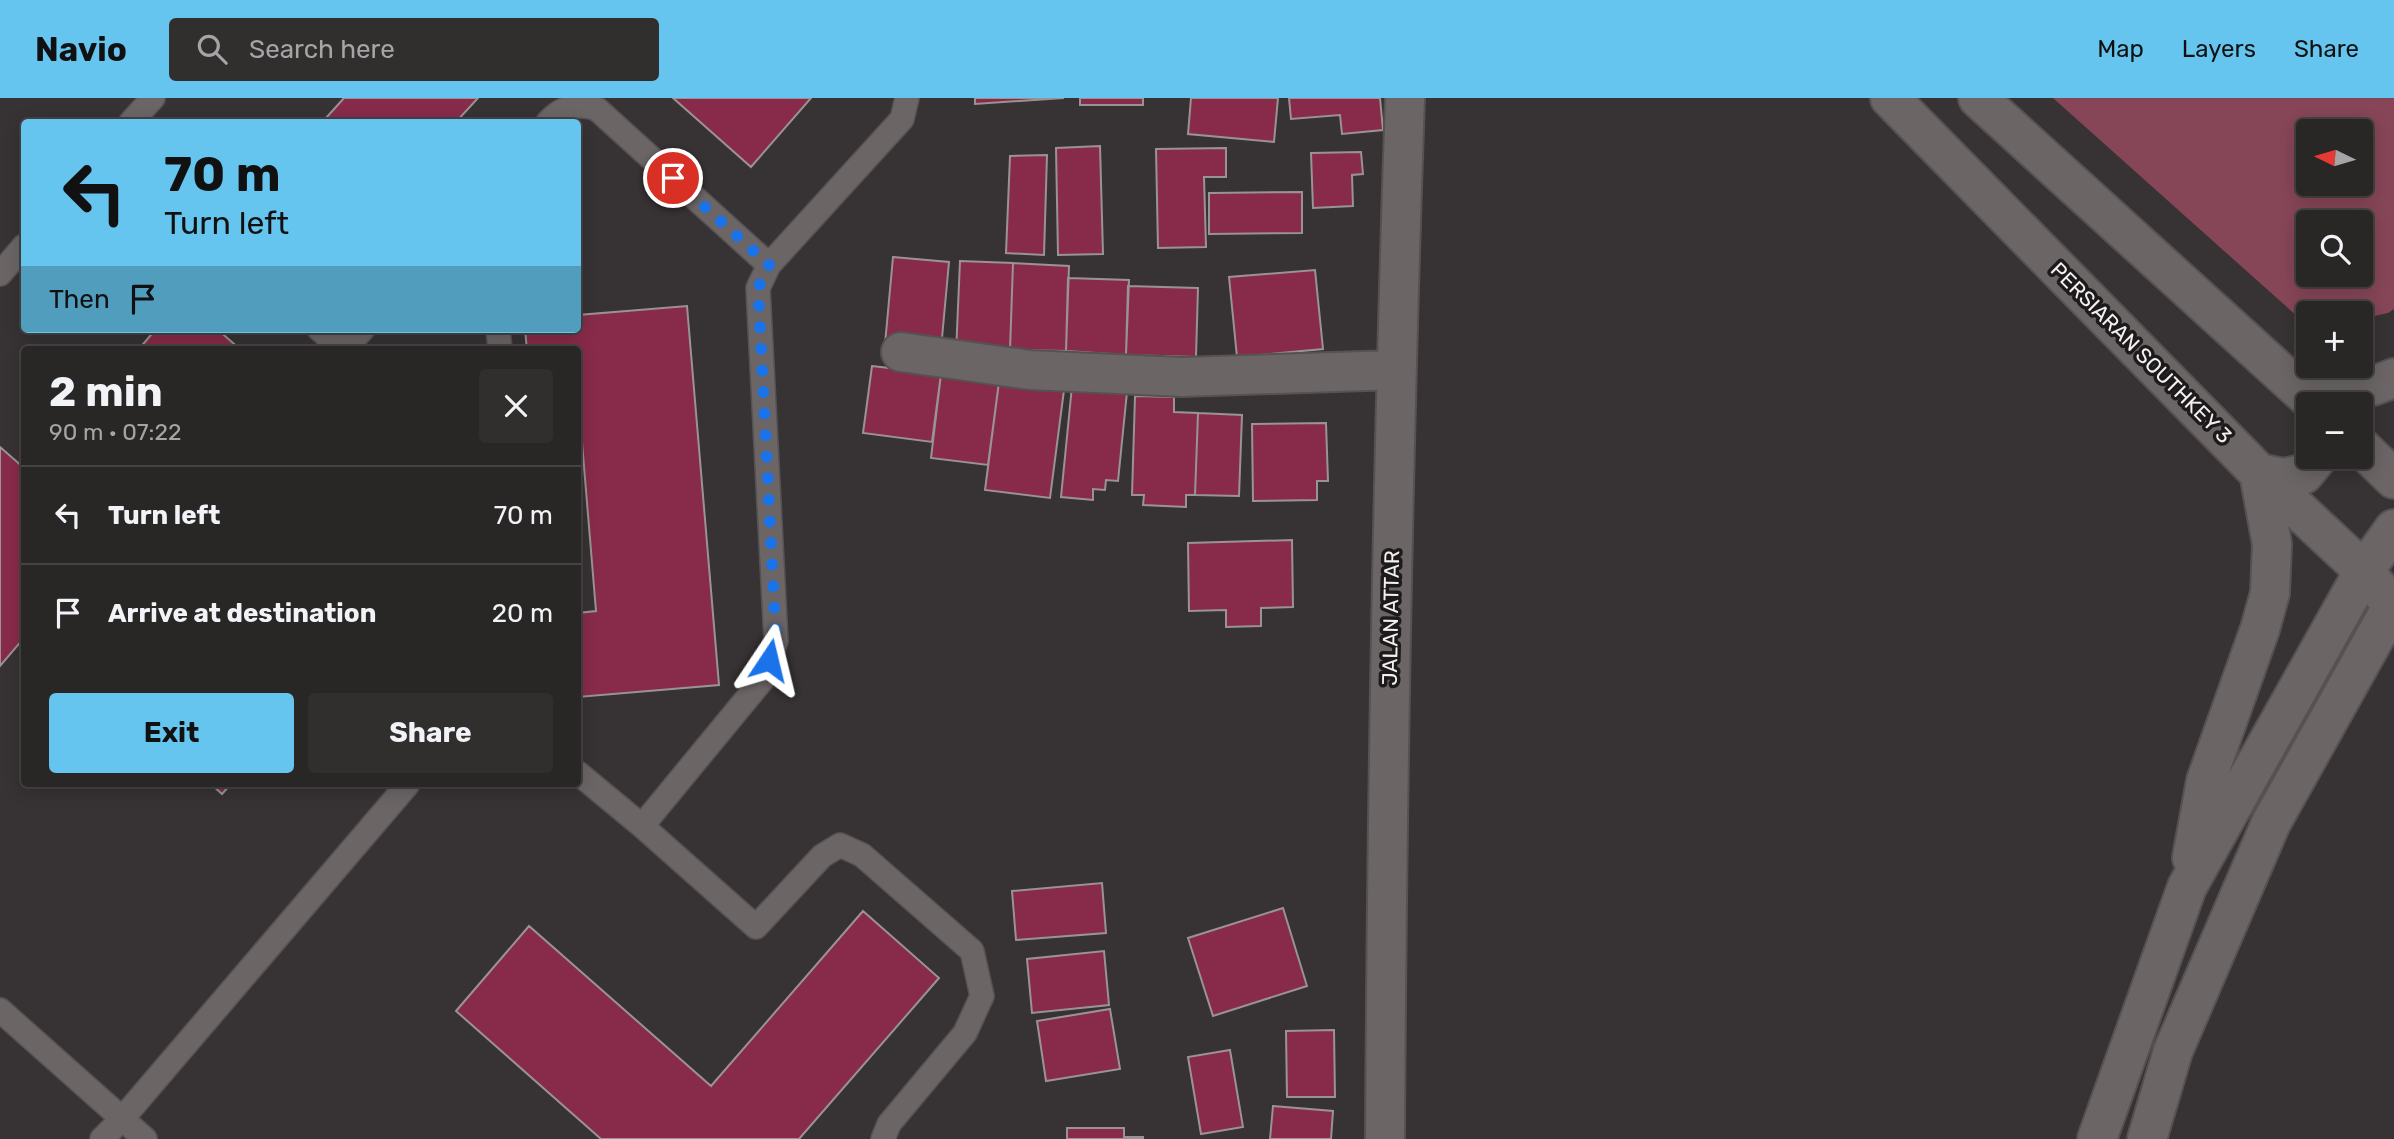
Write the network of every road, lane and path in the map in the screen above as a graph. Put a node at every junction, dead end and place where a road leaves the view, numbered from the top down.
1 (153, 98) edge
2 (907, 98) edge
3 (1405, 98) edge
4 (1890, 98) edge
5 (1978, 98) edge
6 (134, 119) edge
7 (551, 119) edge
8 (21, 250) edge
9 (769, 265) junction
10 (0, 274) edge
11 (324, 333) edge
12 (359, 333) edge
13 (338, 346) edge
14 (347, 346) edge
15 (901, 352) dead end
16 (1396, 370) junction
17 (2394, 378) edge
18 (2300, 392) edge
19 (2350, 392) edge
20 (2373, 459) edge
21 (2308, 469) edge
22 (2259, 473) junction
23 (2394, 479) edge
24 (2394, 529) edge
25 (2364, 571) junction
26 (2393, 604) edge
27 (581, 775) edge
28 (405, 787) edge
29 (642, 826) junction
30 (2187, 887) junction
31 (0, 1010) edge
32 (122, 1119) junction
33 (102, 1139) edge
34 (145, 1139) edge
35 (883, 1139) edge
36 (1385, 1139) edge
37 (2097, 1139) edge
38 (2147, 1139) edge

1 - 6 lane
2 - 9 lane
3 - 16 street, JALAN ATTAR
4 - 22 street, PERSIARAN SOUTHKEY 3
5 - 18 street
7 - 9 lane
8 - 10 lane
9 - 29 lane
11 - 13 lane
12 - 14 lane
15 - 16 street
16 - 36 street, JALAN ATTAR
17 - 19 street
20 - 23 street
21 - 22 street
22 - 25 street, PERSIARAN SOUTHKEY 3
22 - 30 street
24 - 25 street
25 - 26 street, PERSIARAN SOUTHKEY 3
25 - 30 street
26 - 38 street
27 - 29 lane
28 - 32 lane
29 - 35 lane
30 - 37 street
31 - 32 lane
32 - 33 lane
32 - 34 lane

